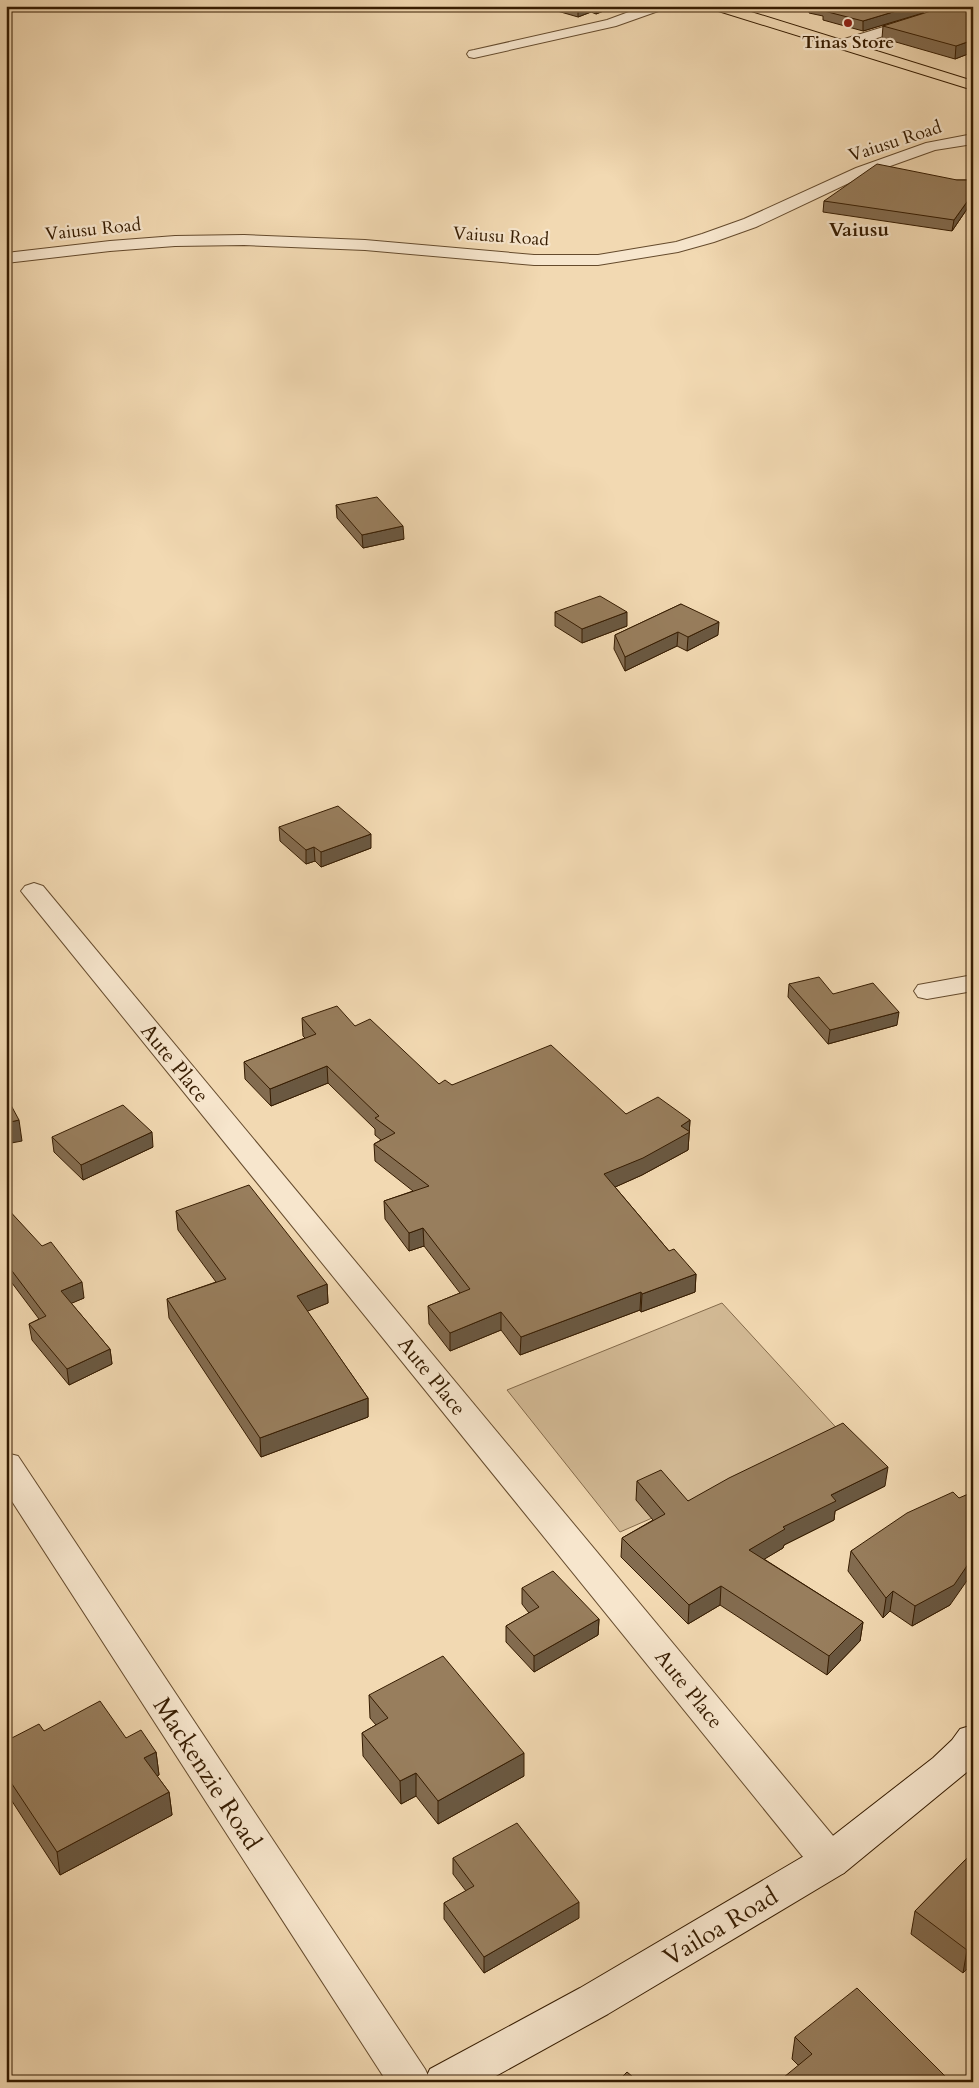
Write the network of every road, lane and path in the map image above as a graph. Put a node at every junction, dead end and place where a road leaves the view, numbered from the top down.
1 (659, 6) edge
2 (717, 6) edge
3 (966, 6) edge
4 (843, 44) junction
5 (474, 54) dead end
6 (973, 86) edge
7 (973, 139) edge
8 (6, 258) edge
9 (34, 891) dead end
10 (973, 983) edge
11 (927, 991) dead end
12 (6, 1465) edge
13 (970, 1750) edge
14 (830, 1861) junction
15 (410, 2082) edge
16 (445, 2082) edge

1 - 5 street
2 - 4 main road
3 - 4 street
4 - 6 main road
7 - 8 street, Vaiusu Road
9 - 14 street, Aute Place
10 - 11 street
12 - 15 street, Mackenzie Road
13 - 14 street, Vailoa Road
14 - 16 street, Vailoa Road

